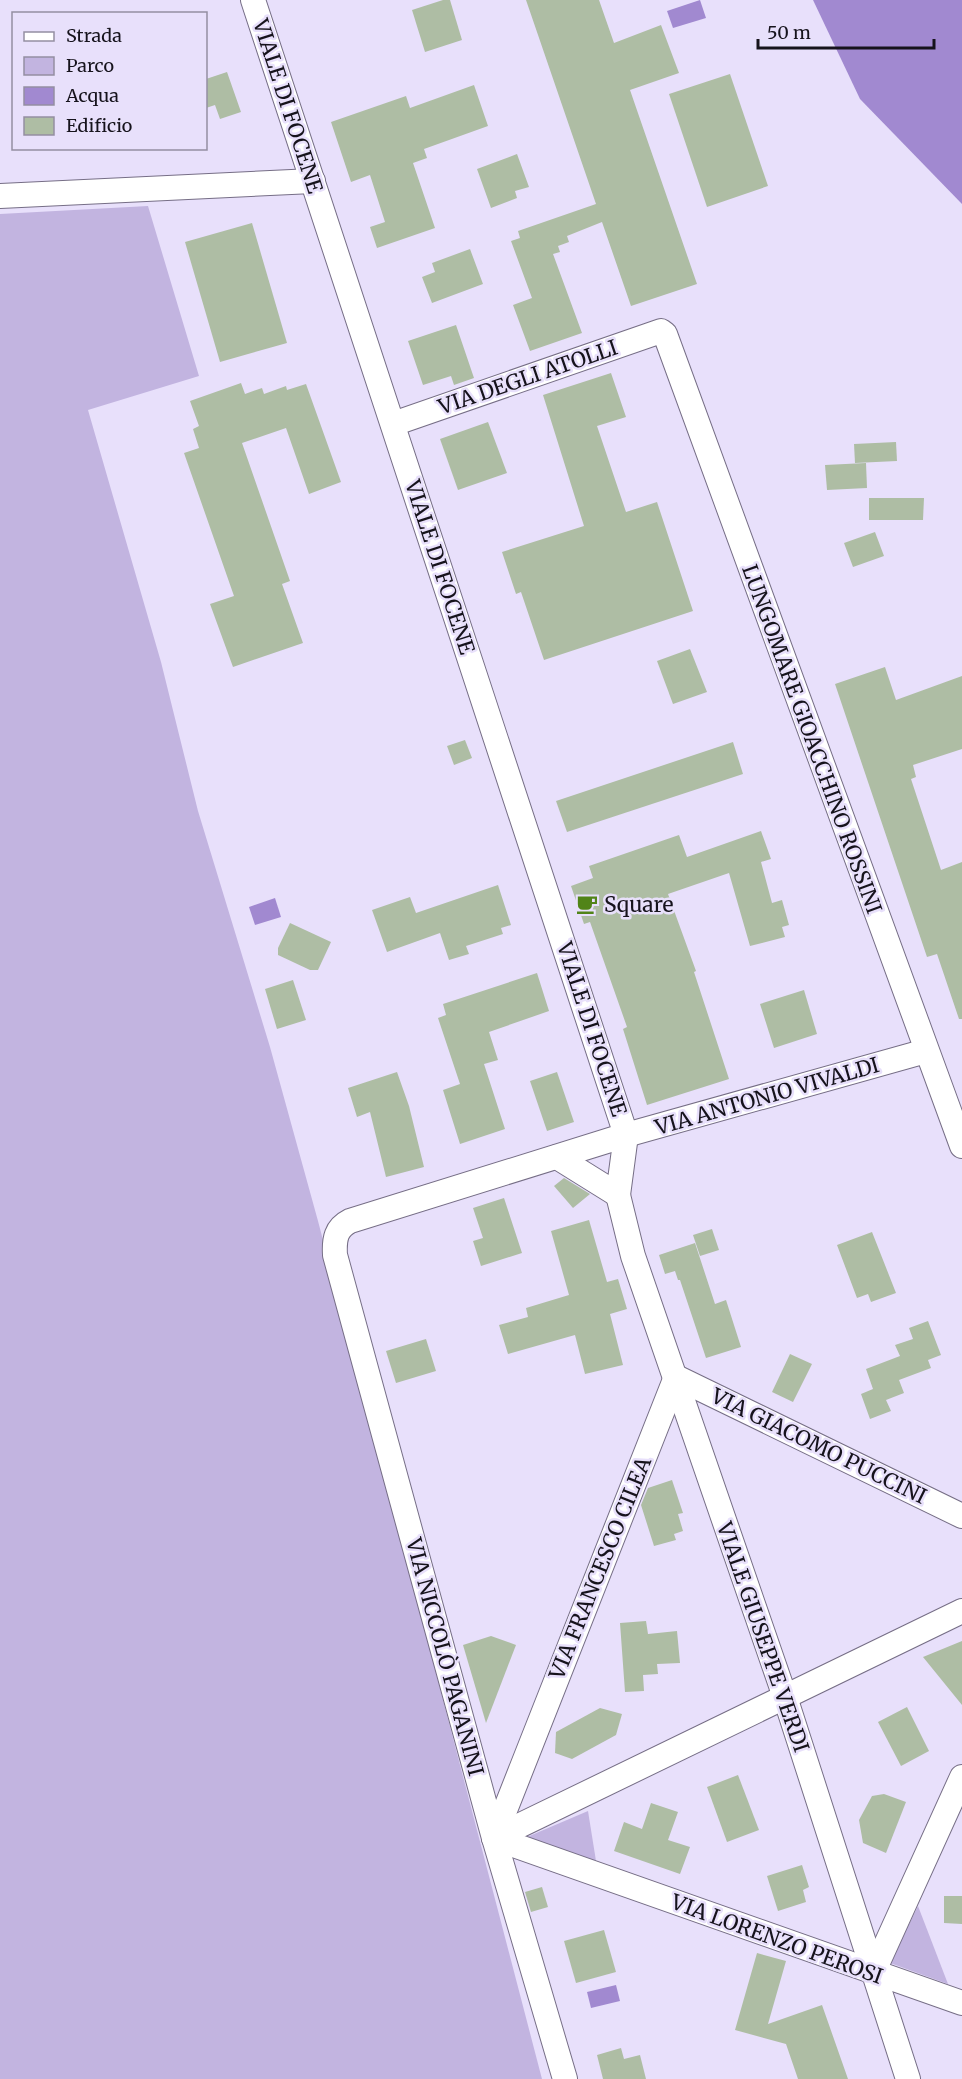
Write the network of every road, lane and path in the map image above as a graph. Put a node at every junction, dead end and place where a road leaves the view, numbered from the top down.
1 (253, 0) edge
2 (313, 180) junction
3 (0, 196) edge
4 (663, 332) joint
5 (393, 424) junction
6 (926, 1051) junction
7 (626, 1136) junction
8 (962, 1146) edge
9 (557, 1157) junction
10 (618, 1195) junction
11 (337, 1232) joint
12 (676, 1377) junction
13 (962, 1516) edge
14 (962, 1611) edge
15 (785, 1697) junction
16 (962, 1777) edge
17 (494, 1838) junction
18 (873, 1973) junction
19 (962, 2003) edge
20 (564, 2079) edge
21 (908, 2079) edge

1 - 2 street, VIALE DI FOCENE
2 - 3 street
2 - 5 street, VIALE DI FOCENE
4 - 5 street, VIA DEGLI ATOLLI
4 - 6 street, LUNGOMARE GIOACCHINO ROSSINI
5 - 7 street, VIALE DI FOCENE
6 - 7 street, VIA ANTONIO VIVALDI
6 - 8 street, LUNGOMARE GIOACCHINO ROSSINI
7 - 9 street, VIA ANTONIO VIVALDI
7 - 10 street
9 - 10 street
9 - 11 street, VIA ANTONIO VIVALDI
10 - 12 street, VIALE GIUSEPPE VERDI
11 - 17 street, VIA NICCOLÒ PAGANINI
12 - 13 street, VIA GIACOMO PUCCINI
12 - 15 street, VIALE GIUSEPPE VERDI
12 - 17 street, VIA FRANCESCO CILEA
14 - 15 street
15 - 17 street
15 - 18 street, VIALE GIUSEPPE VERDI
16 - 18 street
17 - 18 street, VIA LORENZO PEROSI
17 - 20 street, VIA NICCOLÒ PAGANINI
18 - 19 street, VIA LORENZO PEROSI
18 - 21 street, VIALE GIUSEPPE VERDI

